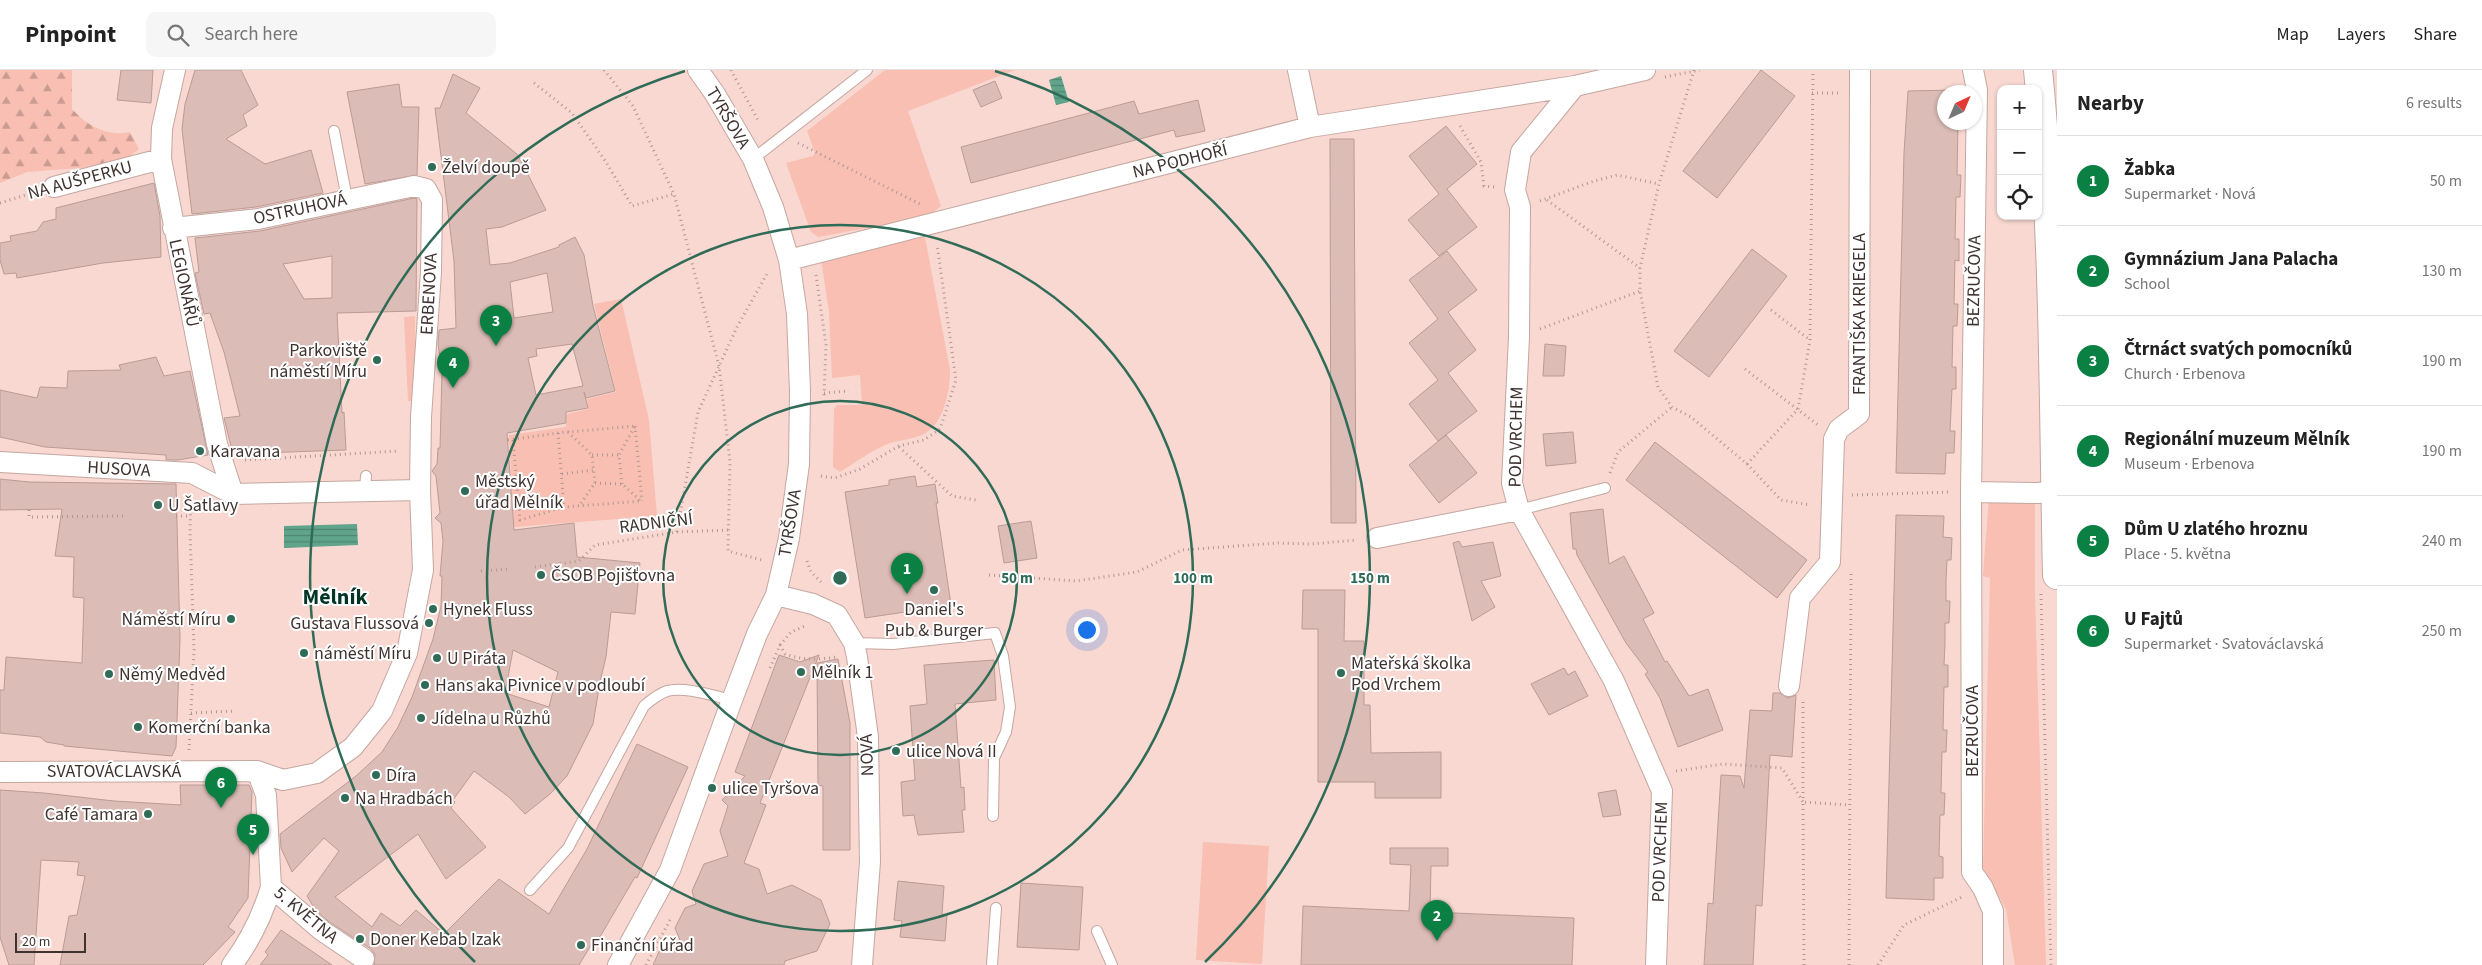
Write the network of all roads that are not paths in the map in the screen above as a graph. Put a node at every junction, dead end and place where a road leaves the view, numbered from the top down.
1 (176, 70) edge
2 (698, 70) edge
3 (866, 70) edge
4 (1298, 70) edge
5 (1860, 70) edge
6 (1973, 70) edge
7 (2038, 70) edge
8 (1634, 71) edge
9 (1575, 86) junction
10 (1310, 128) junction
11 (334, 131) dead end
12 (161, 159) junction
13 (753, 159) junction
14 (54, 187) road end
15 (426, 189) joint
16 (347, 199) junction
17 (173, 228) junction
18 (789, 260) junction
19 (0, 462) edge
20 (1605, 488) road end
21 (420, 490) junction
22 (2055, 491) junction
23 (1972, 492) junction
24 (233, 494) junction
25 (1519, 510) junction
26 (1377, 538) road end
27 (2049, 584) edge
28 (776, 595) junction
29 (847, 650) junction
30 (1790, 680) road end
31 (732, 700) junction
32 (257, 771) junction
33 (0, 772) edge
34 (993, 816) dead end
35 (270, 887) junction
36 (530, 890) dead end
37 (996, 908) dead end
38 (1097, 931) dead end
39 (364, 959) dead end
40 (232, 965) edge
41 (618, 965) edge
42 (862, 965) edge
43 (992, 965) edge
44 (1112, 965) edge
45 (1656, 965) edge
46 (1993, 965) edge

1 - 12 street, LEGIONÁŘŮ
2 - 13 street, TYRŠOVA
3 - 13 lane
4 - 10 street
5 - 30 street, FRANTIŠKA KRIEGELA
6 - 23 street, BEZRUČOVA
7 - 22 street
8 - 9 street
9 - 10 street, NA PODHOŘÍ
9 - 25 street, POD VRCHEM
10 - 18 street, NA PODHOŘÍ
11 - 16 lane
12 - 14 street, NA AUŠPERKU
12 - 17 street, LEGIONÁŘŮ
13 - 18 street, TYRŠOVA
15 - 16 street, OSTRUHOVÁ
15 - 21 street, ERBENOVA
16 - 17 street, OSTRUHOVÁ
17 - 24 street, LEGIONÁŘŮ
18 - 28 street, TYRŠOVA
19 - 24 street, HUSOVA
20 - 25 lane
21 - 24 street
21 - 32 street
22 - 23 street
22 - 27 street
23 - 46 street, BEZRUČOVA
25 - 26 street
25 - 45 street, POD VRCHEM
28 - 29 street, NOVÁ
28 - 31 street, TYRŠOVA
29 - 34 lane
29 - 42 street, NOVÁ
31 - 36 lane
31 - 41 street, TYRŠOVA
32 - 33 street, SVATOVÁCLAVSKÁ
32 - 35 street, 5. KVĚTNA
35 - 39 street, 5. KVĚTNA
35 - 40 street
37 - 43 lane
38 - 44 lane

